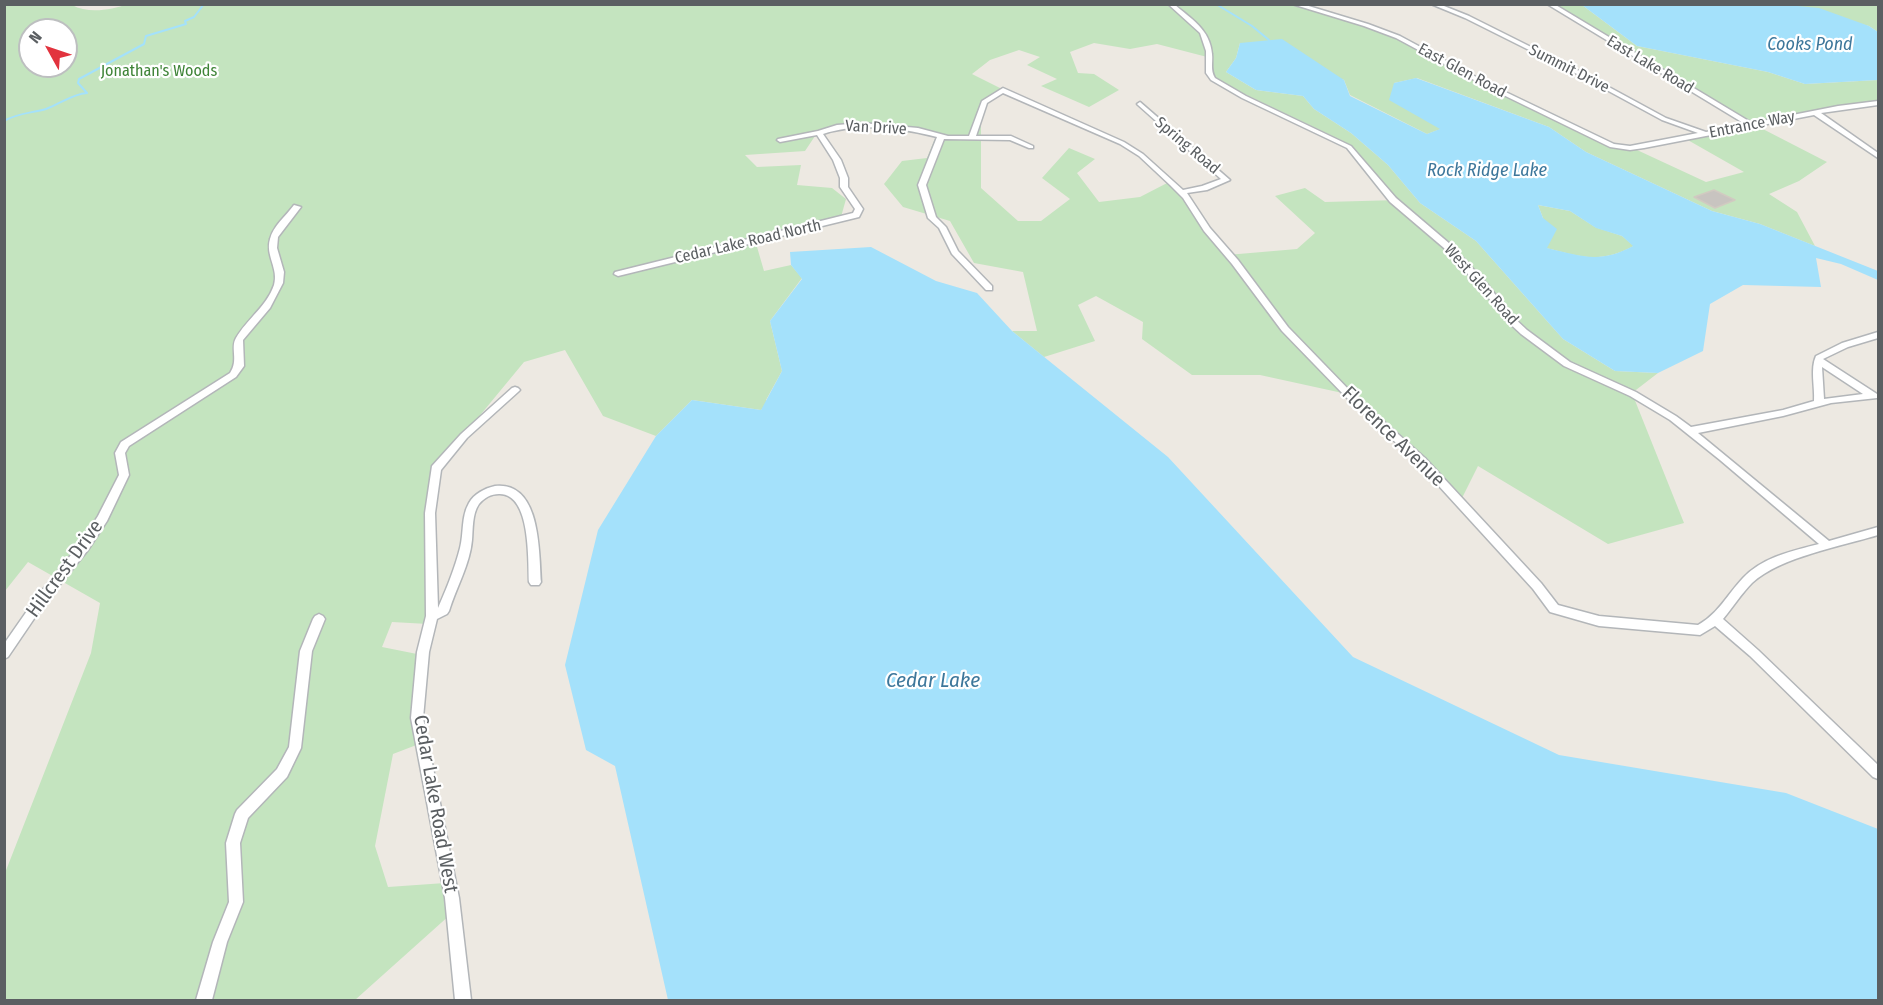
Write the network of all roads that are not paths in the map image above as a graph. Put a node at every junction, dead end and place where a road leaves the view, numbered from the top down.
1 (1170, 4) edge
2 (1294, 4) edge
3 (1433, 4) edge
4 (1462, 4) edge
5 (1549, 4) edge
6 (1454, 12) junction
7 (1878, 103) edge
8 (1140, 104) dead end
9 (1816, 113) junction
10 (1751, 125) junction
11 (819, 133) junction
12 (1706, 134) junction
13 (941, 137) junction
14 (972, 138) junction
15 (780, 140) dead end
16 (1031, 147) dead end
17 (1626, 148) joint
18 (1878, 156) edge
19 (1182, 192) junction
20 (851, 198) joint
21 (297, 207) dead end
22 (618, 274) dead end
23 (989, 288) dead end
24 (1878, 335) edge
25 (1818, 360) junction
26 (515, 390) dead end
27 (1876, 398) edge
28 (1819, 403) junction
29 (1690, 431) junction
30 (1878, 531) edge
31 (1827, 545) junction
32 (535, 582) dead end
33 (432, 616) junction
34 (318, 619) dead end
35 (1716, 620) junction
36 (4, 654) edge
37 (1878, 772) edge
38 (204, 1000) edge
39 (463, 1000) edge

1 - 29 street, West Glen Road
2 - 17 street, East Glen Road
3 - 6 street, Summit Drive
4 - 6 street
5 - 10 street, East Lake Road
6 - 12 street, Summit Drive
7 - 9 street, Entrance Way
8 - 19 street, Spring Road
9 - 10 street, Entrance Way
9 - 18 street
10 - 12 street, Entrance Way
11 - 13 street, Van Drive
11 - 15 street
11 - 20 street, Van Drive
12 - 17 street, Entrance Way
13 - 14 street, Van Drive
13 - 23 street
14 - 16 street, Van Drive
14 - 19 street, Florence Avenue
19 - 35 street, Florence Avenue
20 - 22 street, Cedar Lake Road North
21 - 36 street, Hillcrest Drive
24 - 25 street
25 - 27 street
25 - 28 street
26 - 33 street, Cedar Lake Road West
27 - 28 street
28 - 29 street
29 - 31 street, West Glen Road
30 - 31 street
31 - 35 street
32 - 33 street
33 - 39 street, Cedar Lake Road West
34 - 38 street
35 - 37 street

